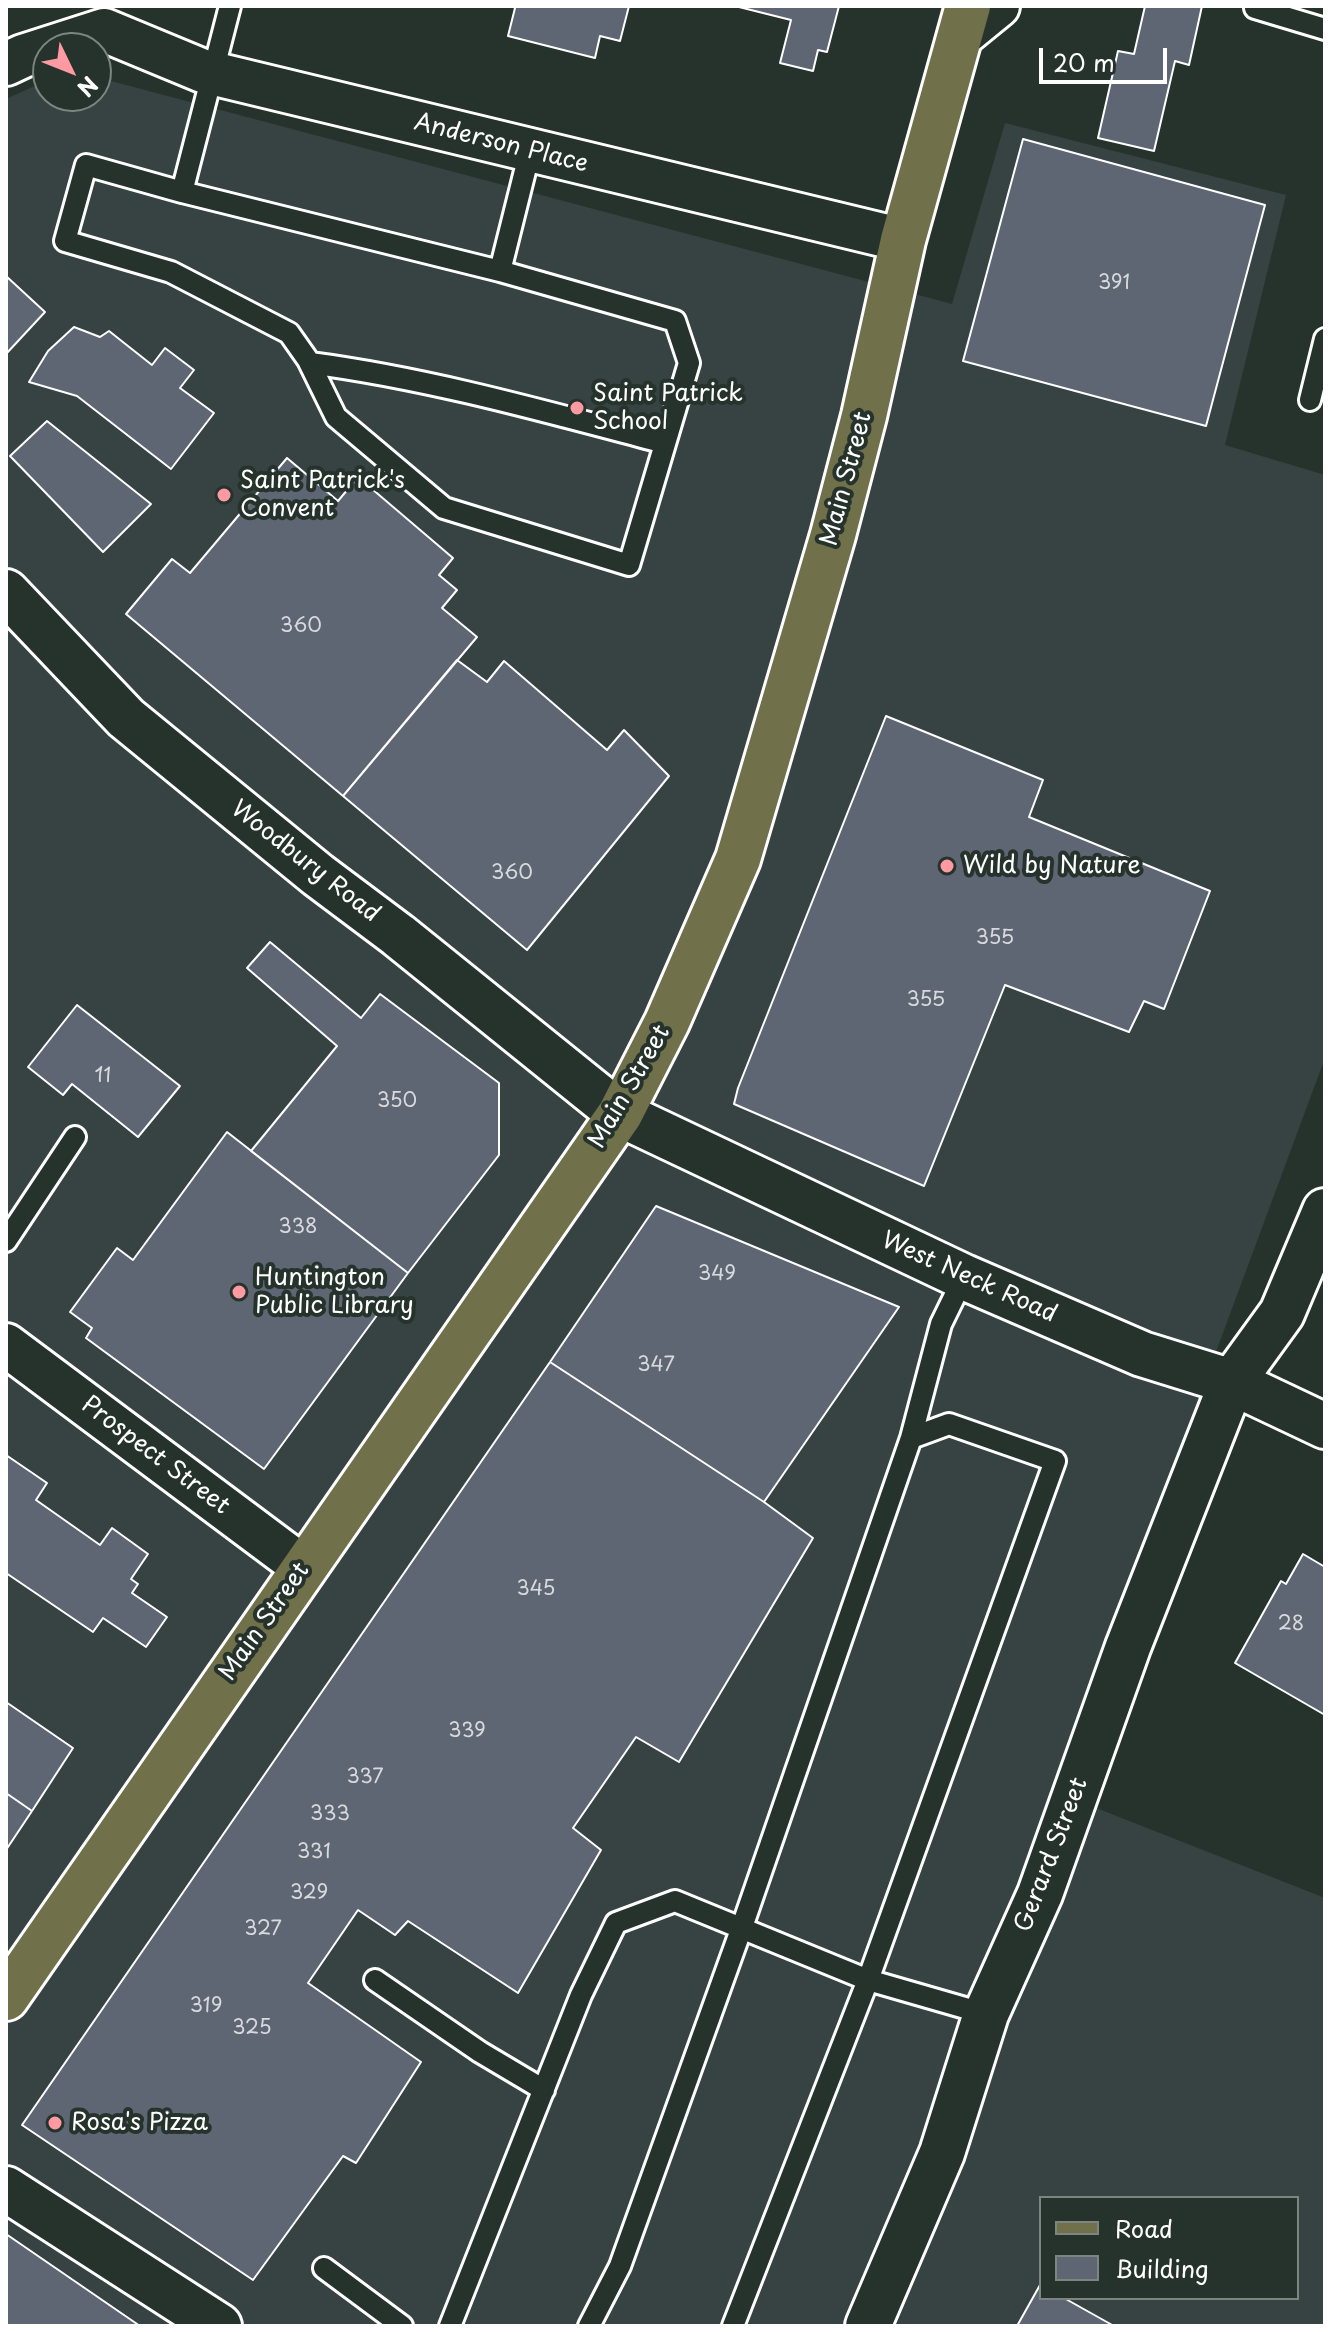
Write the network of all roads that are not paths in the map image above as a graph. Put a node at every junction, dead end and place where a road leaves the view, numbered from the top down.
1 (230, 6) edge
2 (998, 6) edge
3 (1255, 8) dead end
4 (107, 18) edge
5 (964, 22) edge
6 (1325, 29) edge
7 (6, 64) edge
8 (212, 74) junction
9 (530, 151) junction
10 (182, 192) junction
11 (903, 240) junction
12 (500, 271) junction
13 (1325, 339) edge
14 (310, 363) junction
15 (1310, 400) dead end
16 (665, 443) junction
17 (6, 592) edge
18 (620, 1114) junction
19 (75, 1137) dead end
20 (1325, 1211) edge
21 (6, 1241) edge
22 (964, 1277) junction
23 (6, 1345) edge
24 (1232, 1382) junction
25 (1325, 1426) edge
26 (911, 1438) junction
27 (303, 1567) junction
28 (742, 1927) junction
29 (375, 1980) dead end
30 (868, 1980) junction
31 (6, 1998) edge
32 (986, 2014) junction
33 (544, 2090) junction
34 (6, 2189) edge
35 (324, 2268) dead end
36 (219, 2326) edge
37 (402, 2326) edge
38 (450, 2326) edge
39 (589, 2326) edge
40 (733, 2326) edge
41 (868, 2326) edge

1 - 8 lane
2 - 5 street, Main Street
3 - 6 lane
4 - 7 street
4 - 8 street, Anderson Place
5 - 11 main road, Main Street
8 - 9 street, Anderson Place
8 - 10 lane
9 - 11 street, Anderson Place
9 - 12 lane
10 - 12 lane
10 - 14 lane
11 - 18 main road, Main Street
12 - 16 lane
13 - 15 lane
14 - 16 lane
14 - 16 lane
17 - 18 street, Woodbury Road
18 - 22 street, West Neck Road
18 - 27 main road, Main Street
19 - 21 lane
20 - 24 street, Gerard Street
22 - 24 street, West Neck Road
22 - 26 lane
23 - 27 street, Prospect Street
24 - 25 street, West Neck Road
24 - 32 street, Gerard Street
26 - 28 lane
26 - 30 lane
27 - 31 main road, Main Street
28 - 30 lane
28 - 33 lane
28 - 39 lane
29 - 33 lane
30 - 32 lane
30 - 40 lane
32 - 41 street, Gerard Street
33 - 38 lane
34 - 36 street
35 - 37 lane

